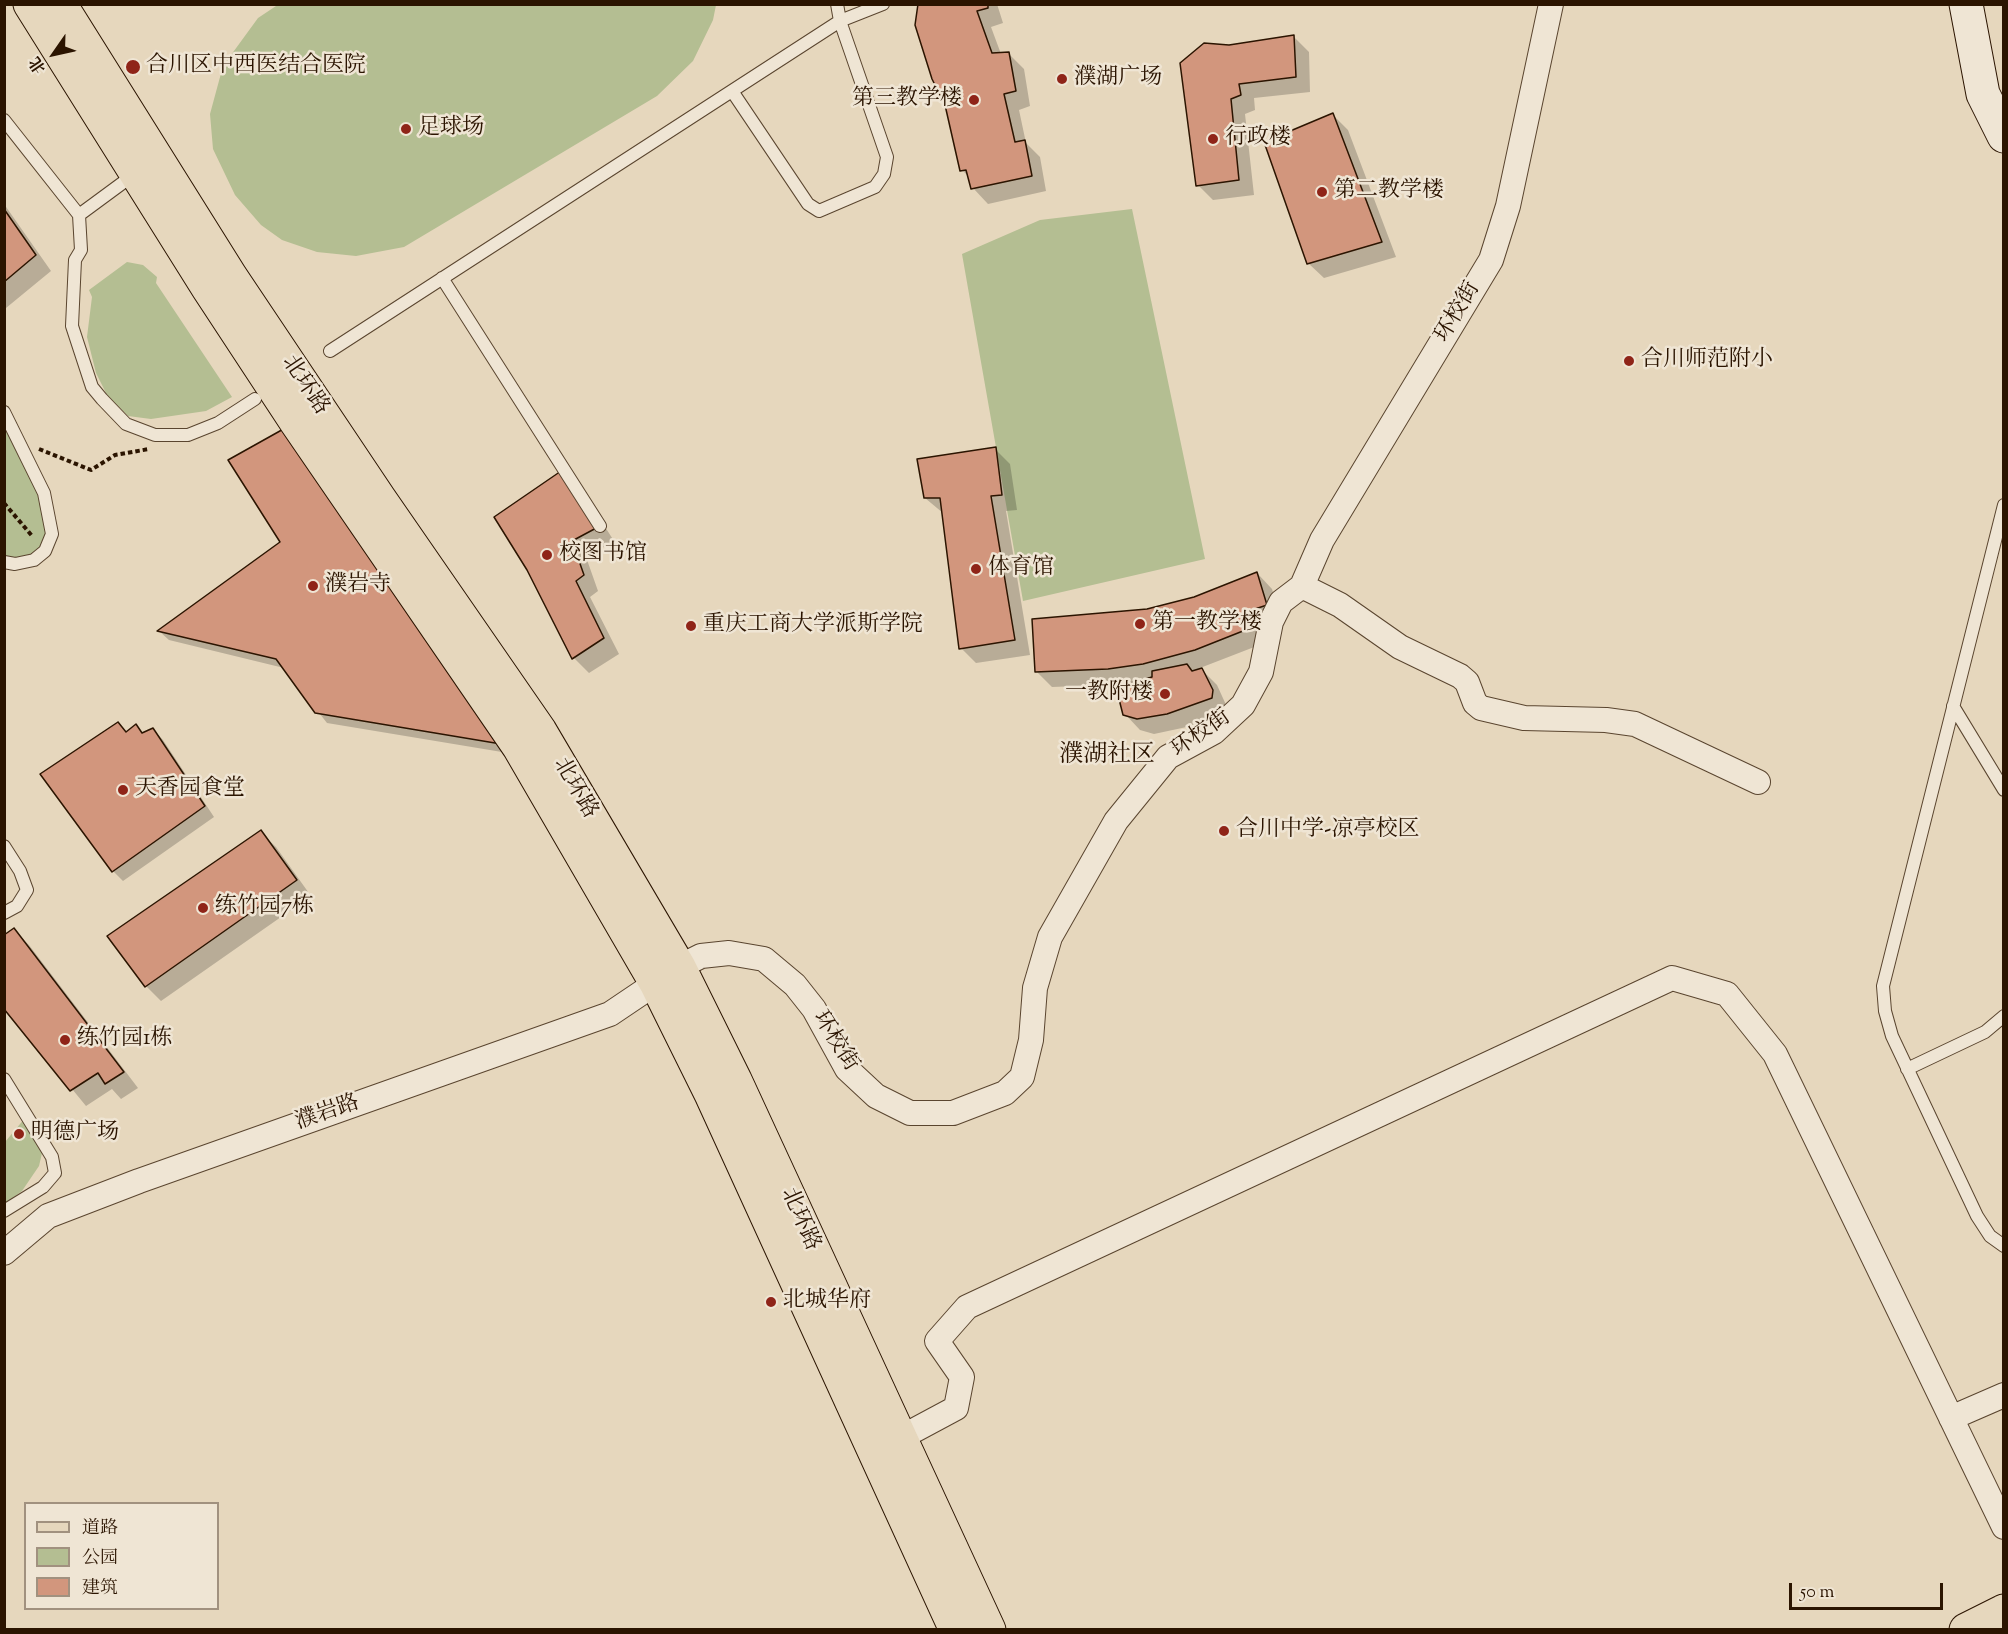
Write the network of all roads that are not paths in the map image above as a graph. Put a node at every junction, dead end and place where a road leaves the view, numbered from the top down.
1 (30, 4) edge
2 (60, 4) edge
3 (837, 4) edge
4 (883, 4) edge
5 (1551, 4) edge
6 (1966, 4) edge
7 (840, 21) junction
8 (732, 91) junction
9 (4, 120) edge
10 (2004, 136) edge
11 (136, 173) junction
12 (79, 215) junction
13 (442, 278) junction
14 (330, 351) dead end
15 (255, 399) dead end
16 (4, 412) edge
17 (2004, 505) edge
18 (600, 526) dead end
19 (4, 562) edge
20 (1302, 585) junction
21 (1953, 706) junction
22 (1758, 782) dead end
23 (2004, 789) edge
24 (4, 846) edge
25 (4, 913) edge
26 (667, 975) junction
27 (2004, 1016) edge
28 (1907, 1069) junction
29 (4, 1078) edge
30 (4, 1211) edge
31 (2004, 1246) edge
32 (4, 1252) edge
33 (2004, 1395) edge
34 (1951, 1418) junction
35 (900, 1438) junction
36 (2004, 1527) edge
37 (2004, 1611) edge
38 (956, 1629) edge
39 (989, 1629) edge
40 (1966, 1629) edge

1 - 11 main road, 北环路
2 - 26 main road, 北环路
3 - 7 lane
4 - 7 lane
5 - 20 street, 环校街
6 - 10 main road
7 - 8 lane
7 - 8 lane
8 - 13 lane
9 - 12 lane
11 - 12 lane
11 - 26 main road, 北环路
12 - 15 lane
13 - 14 lane
13 - 18 lane
16 - 19 lane
17 - 21 lane
20 - 22 street
20 - 26 street, 环校街
21 - 23 lane
21 - 28 lane
24 - 25 lane
26 - 32 street, 濮岩路
26 - 35 main road, 北环路
26 - 38 main road, 北环路
27 - 28 lane
28 - 31 lane
29 - 30 lane
33 - 34 street
34 - 35 street
34 - 36 street
35 - 39 main road, 北环路
37 - 40 main road

